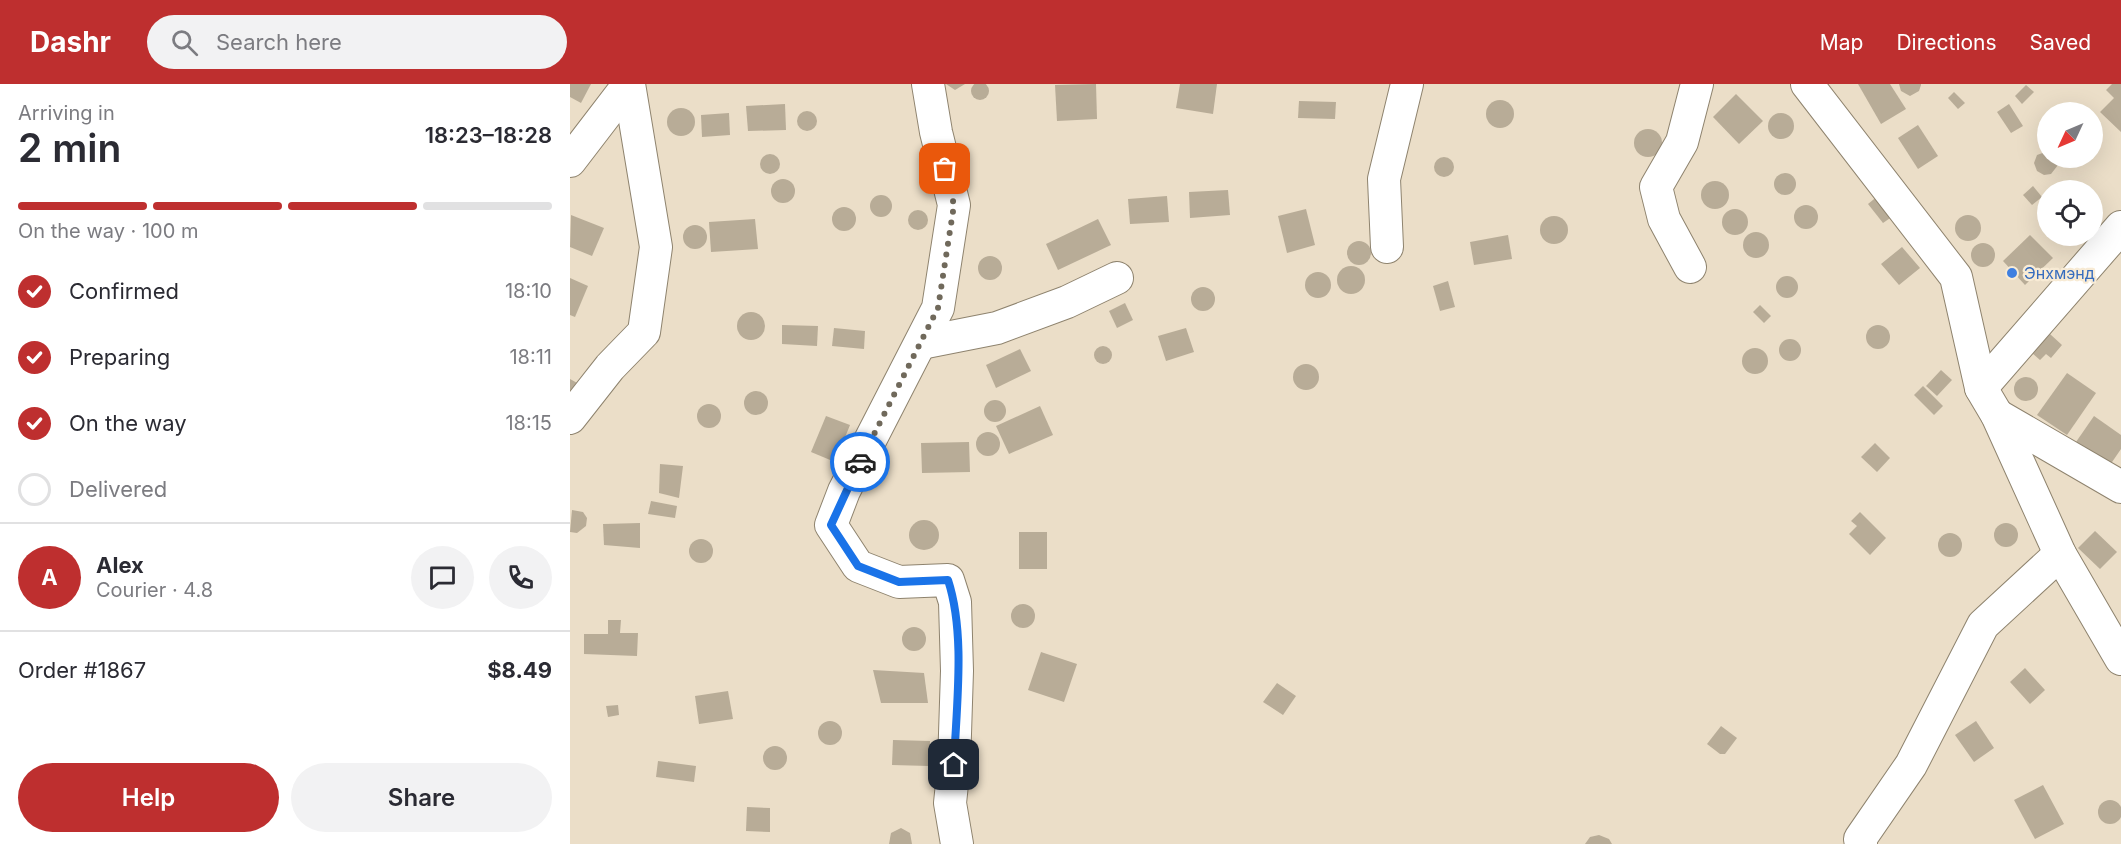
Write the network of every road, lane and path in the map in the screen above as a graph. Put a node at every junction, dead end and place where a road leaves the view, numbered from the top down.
1 (629, 84) edge
2 (928, 84) edge
3 (1407, 84) edge
4 (1697, 84) edge
5 (1807, 84) edge
6 (570, 161) edge
7 (2121, 227) edge
8 (1387, 247) dead end
9 (1690, 267) dead end
10 (1117, 278) dead end
11 (921, 342) junction
12 (1989, 401) junction
13 (570, 418) edge
14 (2121, 488) edge
15 (2060, 554) junction
16 (2121, 659) edge
17 (957, 844) edge
18 (1861, 844) edge

1 - 6 street
1 - 13 street
2 - 11 street
3 - 8 street
4 - 9 street
5 - 12 street
7 - 12 street
10 - 11 street
11 - 17 street
12 - 14 street
12 - 15 street
15 - 16 street
15 - 18 street

